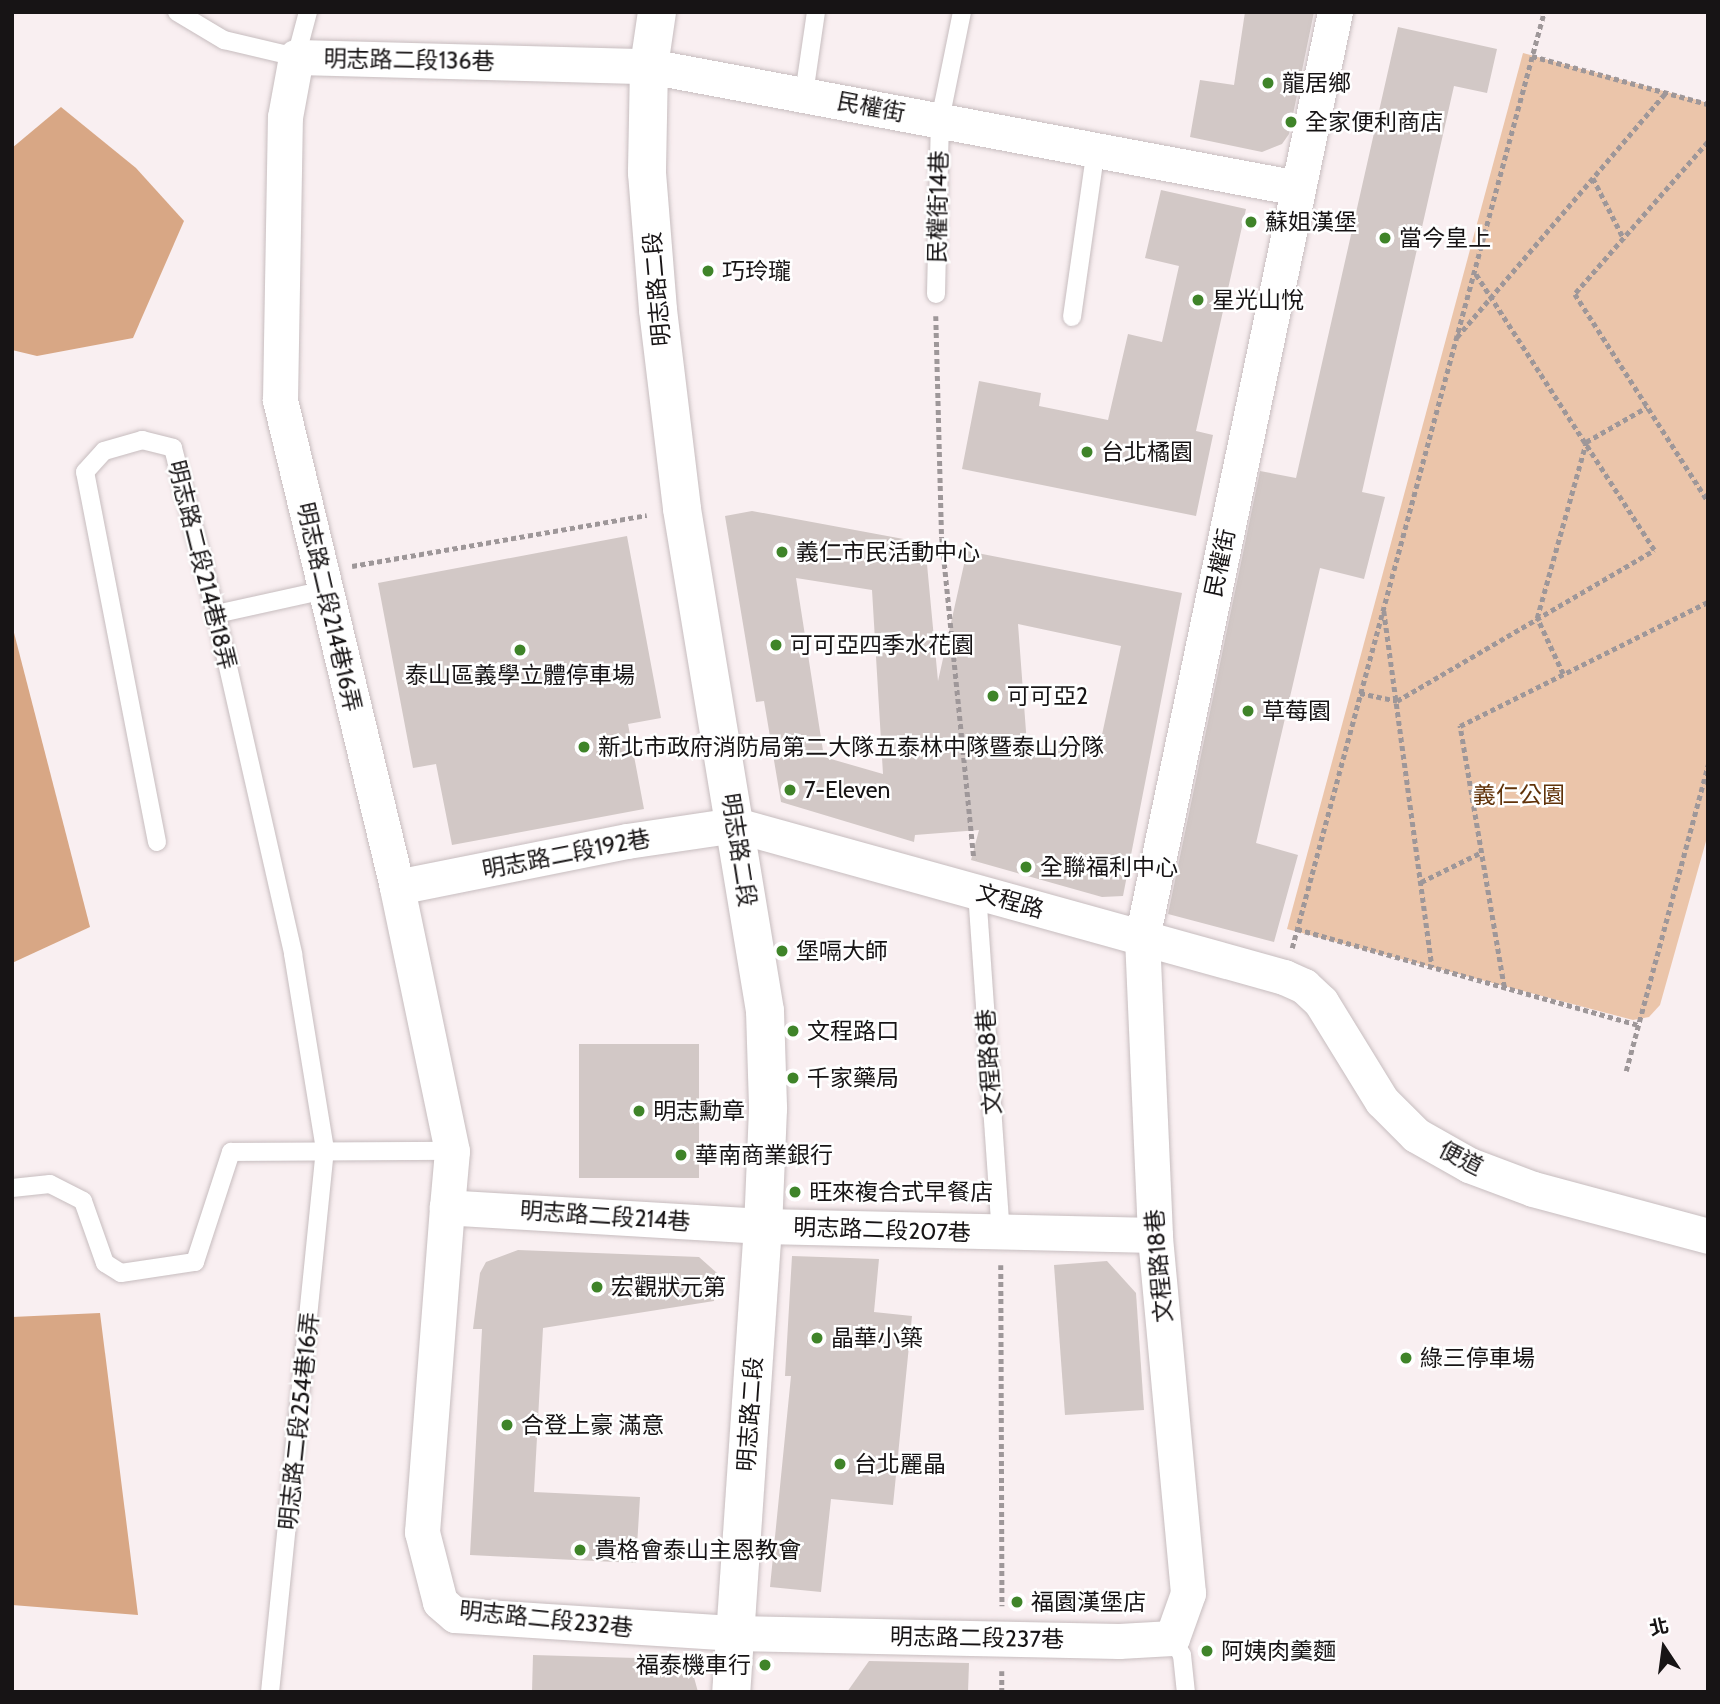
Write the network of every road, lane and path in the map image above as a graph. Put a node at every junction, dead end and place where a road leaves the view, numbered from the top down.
1 (177, 12) edge
2 (307, 12) edge
3 (657, 12) edge
4 (816, 12) edge
5 (962, 12) edge
6 (1335, 12) edge
7 (1544, 12) edge
8 (1532, 56) junction
9 (296, 57) junction
10 (649, 66) junction
11 (1666, 92) junction
12 (804, 94) junction
13 (1708, 104) edge
14 (940, 120) junction
15 (1708, 142) edge
16 (1096, 149) junction
17 (1592, 178) junction
18 (1298, 188) junction
19 (1624, 239) junction
20 (1474, 272) junction
21 (936, 294) joint
22 (1492, 296) junction
23 (1072, 317) dead end
24 (1456, 338) junction
25 (1647, 407) junction
26 (1586, 442) junction
27 (1708, 501) edge
28 (682, 509) junction
29 (323, 580) junction
30 (1708, 602) edge
31 (1384, 606) junction
32 (216, 614) junction
33 (1537, 618) junction
34 (1563, 674) junction
35 (1360, 693) junction
36 (1397, 701) junction
37 (1708, 764) edge
38 (736, 825) junction
39 (157, 842) dead end
40 (1480, 853) junction
41 (1421, 882) junction
42 (397, 887) junction
43 (977, 892) junction
44 (1297, 929) junction
45 (1142, 937) junction
46 (1432, 967) junction
47 (1284, 977) junction
48 (1504, 987) junction
49 (1639, 1025) junction
50 (1626, 1072) dead end
51 (325, 1150) junction
52 (452, 1150) junction
53 (12, 1188) edge
54 (447, 1207) junction
55 (763, 1226) junction
56 (1001, 1233) junction
57 (1155, 1235) junction
58 (1708, 1236) edge
59 (735, 1633) junction
60 (1171, 1638) junction
61 (1002, 1639) junction
62 (270, 1692) edge
63 (731, 1692) edge
64 (1002, 1692) edge
65 (1186, 1692) edge

1 - 9 lane, 明志路二段136巷
2 - 9 lane
3 - 10 main road, 明志路二段
4 - 12 lane
5 - 14 lane, 民權街14巷
6 - 18 street, 民權街
7 - 8 path
8 - 11 path
8 - 20 path
9 - 10 street, 明志路二段136巷
9 - 29 street, 明志路二段214巷16弄
10 - 12 street, 民權街
10 - 28 main road, 明志路二段
11 - 13 path
11 - 17 path
12 - 14 street, 民權街
14 - 16 street, 民權街
14 - 21 lane, 民權街14巷
15 - 19 path
16 - 18 street, 民權街
16 - 23 lane
17 - 19 path
17 - 22 path
18 - 45 street, 民權街
19 - 25 path
20 - 22 path
20 - 24 path
21 - 43 path
22 - 24 path
22 - 26 path
24 - 31 path
25 - 26 path
25 - 27 path
26 - 33 path
26 - 33 path
28 - 29 path
28 - 38 main road, 明志路二段
29 - 32 lane
29 - 42 street, 明志路二段214巷16弄
30 - 34 path
31 - 35 path
31 - 36 path
32 - 39 lane, 明志路二段214巷18弄
32 - 51 lane, 明志路二段214巷18弄
33 - 34 path
33 - 36 path
34 - 40 path
35 - 36 path
35 - 44 path
36 - 41 path
37 - 49 path
38 - 42 street, 明志路二段192巷
38 - 43 street, 文程路
38 - 55 main road, 明志路二段
40 - 41 path
40 - 48 path
41 - 46 path
42 - 52 street, 明志路二段214巷16弄
43 - 45 street, 文程路
43 - 56 lane, 文程路8巷
44 - 46 path
44 - 47 path
45 - 47 street, 文程路
45 - 57 street, 文程路18巷
46 - 48 path
47 - 58 street, 便道
48 - 49 path
49 - 50 path
51 - 52 lane
51 - 53 lane
51 - 62 lane, 明志路二段254巷16弄
52 - 54 street
54 - 55 street, 明志路二段214巷
54 - 59 street, 明志路二段232巷
55 - 56 street, 明志路二段207巷
55 - 59 main road, 明志路二段
56 - 57 street, 明志路二段207巷
56 - 61 path
57 - 60 street, 文程路18巷
59 - 61 street, 明志路二段237巷
59 - 63 main road, 明志路二段
60 - 61 street, 明志路二段237巷
60 - 65 lane
61 - 64 path

